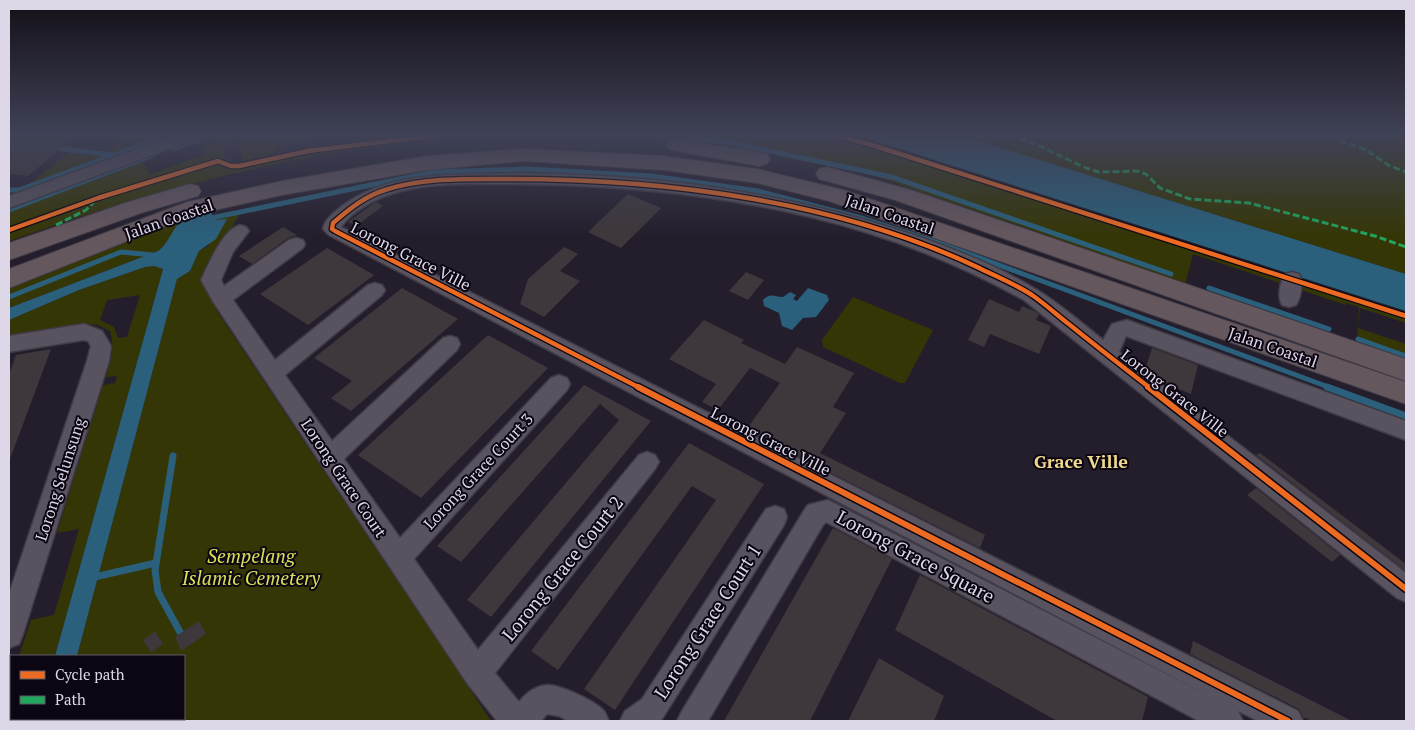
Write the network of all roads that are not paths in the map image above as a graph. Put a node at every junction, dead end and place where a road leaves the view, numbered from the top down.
1 (102, 168) edge
2 (286, 168) edge
3 (394, 168) edge
4 (700, 168) edge
5 (800, 168) edge
6 (9, 202) edge
7 (240, 231) dead end
8 (296, 244) dead end
9 (9, 252) edge
10 (1292, 279) dead end
11 (9, 280) edge
12 (375, 290) dead end
13 (221, 298) junction
14 (1289, 300) dead end
15 (84, 332) joint
16 (9, 344) edge
17 (450, 344) dead end
18 (1106, 355) junction
19 (1406, 370) edge
20 (273, 373) junction
21 (559, 384) dead end
22 (1406, 393) edge
23 (1406, 431) edge
24 (331, 458) junction
25 (647, 462) dead end
26 (774, 517) dead end
27 (398, 558) junction
28 (1406, 589) edge
29 (9, 634) edge
30 (477, 673) junction
31 (515, 721) edge
32 (522, 721) edge
33 (594, 721) edge
34 (635, 721) edge
35 (692, 721) edge
36 (1228, 721) edge
37 (1288, 721) edge

1 - 6 street
2 - 9 highway, Jalan Coastal
3 - 11 highway, Jalan Coastal
4 - 22 highway, Jalan Coastal
5 - 19 highway, Jalan Coastal
7 - 13 street, Lorong Grace Court
8 - 13 street
10 - 14 street
12 - 20 street
13 - 20 street, Lorong Grace Court
15 - 16 street
15 - 29 street, Lorong Selunsung
17 - 24 street
18 - 23 street
18 - 28 street, Lorong Grace Ville
18 - 37 street, Lorong Grace Ville
20 - 24 street, Lorong Grace Court
21 - 27 street, Lorong Grace Court 3
24 - 27 street, Lorong Grace Court
25 - 30 street, Lorong Grace Court 2
26 - 34 street, Lorong Grace Court 1
27 - 30 street, Lorong Grace Court
30 - 31 street, Lorong Grace Court
32 - 33 street
35 - 36 street, Lorong Grace Square

